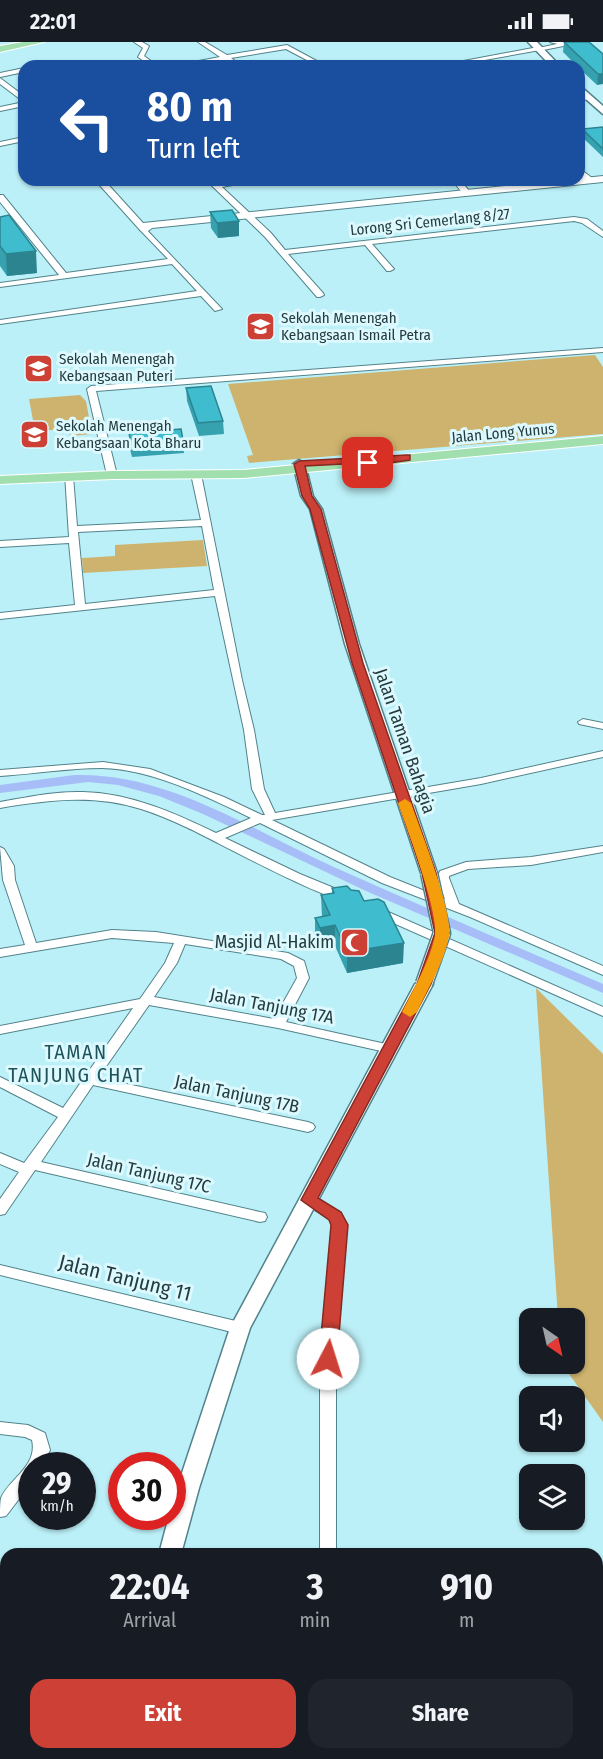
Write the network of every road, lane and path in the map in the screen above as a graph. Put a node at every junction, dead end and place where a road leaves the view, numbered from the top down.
1 (25, 42) edge
2 (39, 42) edge
3 (137, 42) edge
4 (201, 42) edge
5 (553, 42) edge
6 (580, 42) edge
7 (565, 44) junction
8 (535, 45) edge
9 (0, 48) edge
10 (225, 58) junction
11 (148, 60) edge
12 (212, 60) edge
13 (228, 60) edge
14 (313, 60) edge
15 (467, 60) edge
16 (550, 60) edge
17 (18, 71) edge
18 (0, 75) edge
19 (0, 80) edge
20 (18, 91) edge
21 (585, 93) edge
22 (585, 98) edge
23 (590, 98) junction
24 (18, 104) edge
25 (0, 109) edge
26 (603, 111) edge
27 (18, 140) edge
28 (0, 144) edge
29 (585, 175) edge
30 (602, 179) edge
31 (590, 180) junction
32 (585, 181) edge
33 (104, 186) edge
34 (216, 186) edge
35 (461, 186) edge
36 (533, 186) edge
37 (467, 193) junction
38 (0, 197) edge
39 (129, 213) junction
40 (246, 216) junction
41 (205, 220) junction
42 (185, 221) junction
43 (172, 225) junction
44 (142, 227) junction
45 (603, 235) edge
46 (151, 237) junction
47 (367, 243) junction
48 (284, 252) junction
49 (173, 261) junction
50 (390, 269) dead end
51 (64, 276) junction
52 (0, 285) edge
53 (202, 292) junction
54 (320, 295) dead end
55 (219, 309) dead end
56 (0, 322) edge
57 (603, 350) edge
58 (603, 440) edge
59 (305, 466) junction
60 (196, 474) junction
61 (112, 475) junction
62 (68, 476) junction
63 (0, 480) edge
64 (207, 523) junction
65 (73, 535) junction
66 (0, 543) edge
67 (221, 592) junction
68 (80, 607) junction
69 (0, 616) edge
70 (583, 722) dead end
71 (603, 726) edge
72 (603, 754) edge
73 (0, 773) edge
74 (402, 794) junction
75 (0, 805) edge
76 (265, 818) junction
77 (222, 835) junction
78 (603, 849) edge
79 (0, 851) edge
80 (5, 881) edge
81 (454, 906) junction
82 (180, 940) junction
83 (31, 946) junction
84 (0, 952) edge
85 (603, 971) edge
86 (145, 1001) junction
87 (603, 1012) edge
88 (278, 1024) junction
89 (0, 1030) edge
90 (390, 1049) junction
91 (89, 1080) junction
92 (0, 1081) edge
93 (65, 1114) junction
94 (308, 1127) dead end
95 (0, 1158) edge
96 (29, 1167) junction
97 (309, 1200) junction
98 (0, 1210) edge
99 (260, 1217) dead end
100 (0, 1270) edge
101 (240, 1328) junction
102 (0, 1428) edge
103 (41, 1452) edge
104 (18, 1488) edge
105 (0, 1511) edge
106 (172, 1548) edge
107 (328, 1548) edge

1 - 9 main road
2 - 9 main road
3 - 11 street
4 - 10 street
5 - 7 street
6 - 7 street
7 - 8 street
8 - 15 street
8 - 16 main road
10 - 12 street
10 - 13 street
10 - 14 street
17 - 18 street
19 - 20 street
21 - 23 main road
22 - 23 street
23 - 26 main road
24 - 25 street
27 - 28 street
29 - 31 street
30 - 31 street
31 - 32 street
33 - 39 street
34 - 40 street
35 - 37 street
36 - 37 street
37 - 40 street
38 - 51 street
39 - 42 street
39 - 44 street
40 - 41 street
40 - 48 street
41 - 42 street
41 - 43 street
42 - 44 street
43 - 44 street
43 - 46 street
44 - 46 street
45 - 47 street, Lorong Sri Cemerlang 8/27
46 - 49 street
47 - 48 street, Lorong Sri Cemerlang 8/27
47 - 50 street
48 - 54 street
49 - 51 street
49 - 53 street
51 - 52 street
53 - 55 street
53 - 56 street
57 - 61 street
58 - 59 main road, Jalan Long Yunus
59 - 60 main road, Jalan Long Yunus
59 - 74 main road, Jalan Taman Bahagia
60 - 61 main road, Jalan Long Yunus
60 - 64 street
61 - 62 main road, Jalan Long Yunus
62 - 63 main road, Jalan Long Yunus
62 - 65 street
64 - 65 street
64 - 67 street
65 - 66 street
65 - 68 street
67 - 68 street
67 - 76 street
68 - 69 street
70 - 71 street
72 - 74 street
73 - 76 street
74 - 76 street
74 - 90 main road, Jalan Taman Bahagia, bridge
75 - 77 street
76 - 77 street
76 - 81 street
77 - 87 street
78 - 81 street
79 - 80 street
80 - 83 street
81 - 85 street
82 - 83 street
82 - 86 street
82 - 88 street
83 - 84 street
86 - 88 street, Jalan Tanjung 17A
86 - 89 street
86 - 91 street
88 - 90 street, Jalan Tanjung 17A
90 - 97 main road, Jalan Taman Bahagia
91 - 93 street
91 - 94 street, Jalan Tanjung 17B
92 - 93 street
93 - 96 street
95 - 96 street, Jalan Tanjung 17C
96 - 98 street
96 - 99 street, Jalan Tanjung 17C
97 - 101 main road, Jalan Taman Bahagia
97 - 107 street
100 - 101 street, Jalan Tanjung 11
101 - 106 main road, Jalan Taman Bahagia
102 - 103 street
104 - 105 street

